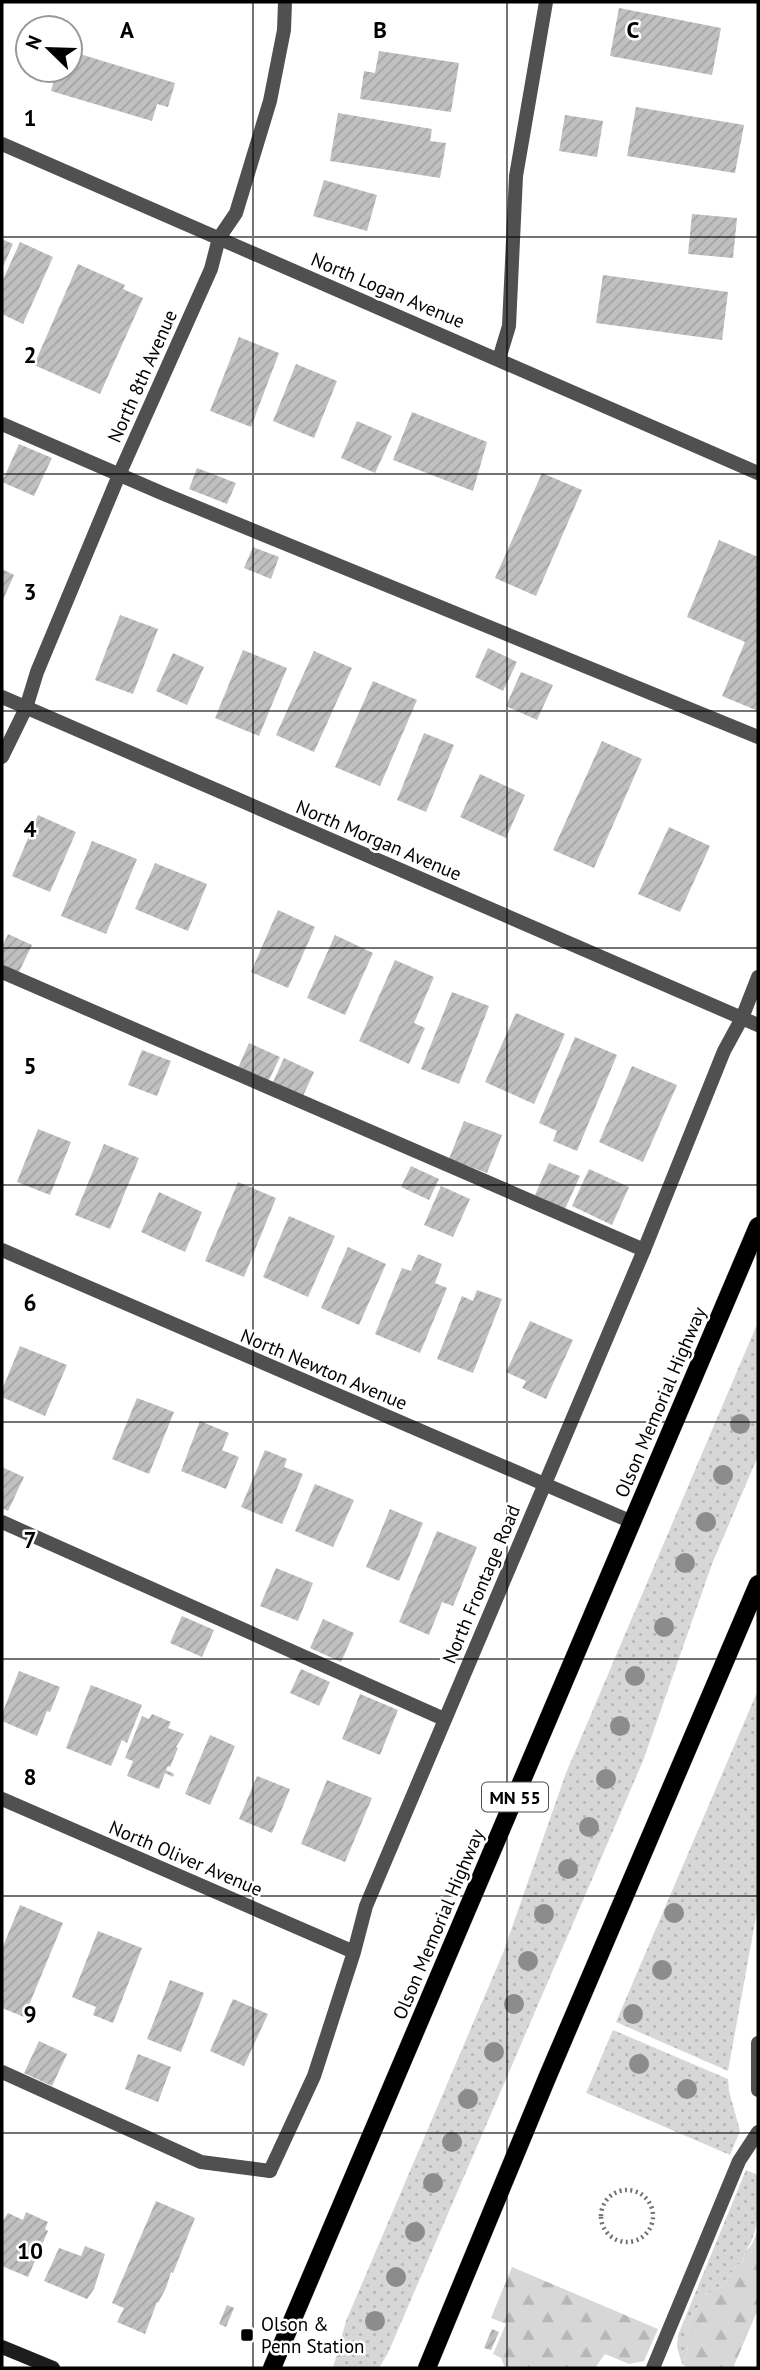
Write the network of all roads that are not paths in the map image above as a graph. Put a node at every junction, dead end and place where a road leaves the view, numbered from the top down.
1 (285, 2) edge
2 (546, 2) edge
3 (2, 144) edge
4 (219, 238) junction
5 (499, 359) junction
6 (2, 424) edge
7 (758, 473) edge
8 (118, 475) junction
9 (2, 697) edge
10 (26, 708) junction
11 (758, 737) edge
12 (2, 757) edge
13 (2, 972) edge
14 (758, 977) edge
15 (742, 1018) junction
16 (758, 1025) edge
17 (758, 1226) edge
18 (2, 1250) edge
19 (643, 1250) junction
20 (544, 1485) junction
21 (2, 1522) edge
22 (632, 1522) junction
23 (758, 1584) edge
24 (444, 1718) junction
25 (2, 1799) edge
26 (354, 1952) junction
27 (758, 2043) edge
28 (2, 2073) edge
29 (758, 2090) edge
30 (758, 2132) edge
31 (2, 2347) edge
32 (657, 2367) edge
33 (52, 2368) edge
34 (272, 2368) edge
35 (427, 2368) edge

1 - 4 street, North 8th Avenue
2 - 5 street
3 - 4 street, North Logan Avenue
4 - 5 street, North Logan Avenue
4 - 8 street, North 8th Avenue
5 - 7 street, North Logan Avenue
6 - 8 street
8 - 10 street, North 8th Avenue
8 - 11 street
9 - 10 street, North Morgan Avenue
10 - 12 street, North 8th Avenue
10 - 15 street, North Morgan Avenue
13 - 19 street
14 - 15 street, North Frontage Road
15 - 16 street, North Morgan Avenue
15 - 19 street, North Frontage Road
17 - 22 main road, Olson Memorial Highway / MN 55
18 - 20 street, North Newton Avenue
19 - 20 street, North Frontage Road
20 - 22 street, North Newton Avenue
20 - 24 street, North Frontage Road
21 - 24 street
22 - 34 main road, Olson Memorial Highway / MN 55
23 - 35 main road
24 - 26 street, North Frontage Road
25 - 26 street, North Oliver Avenue
26 - 28 street, North Frontage Road
27 - 29 street
30 - 32 street
31 - 33 main road

